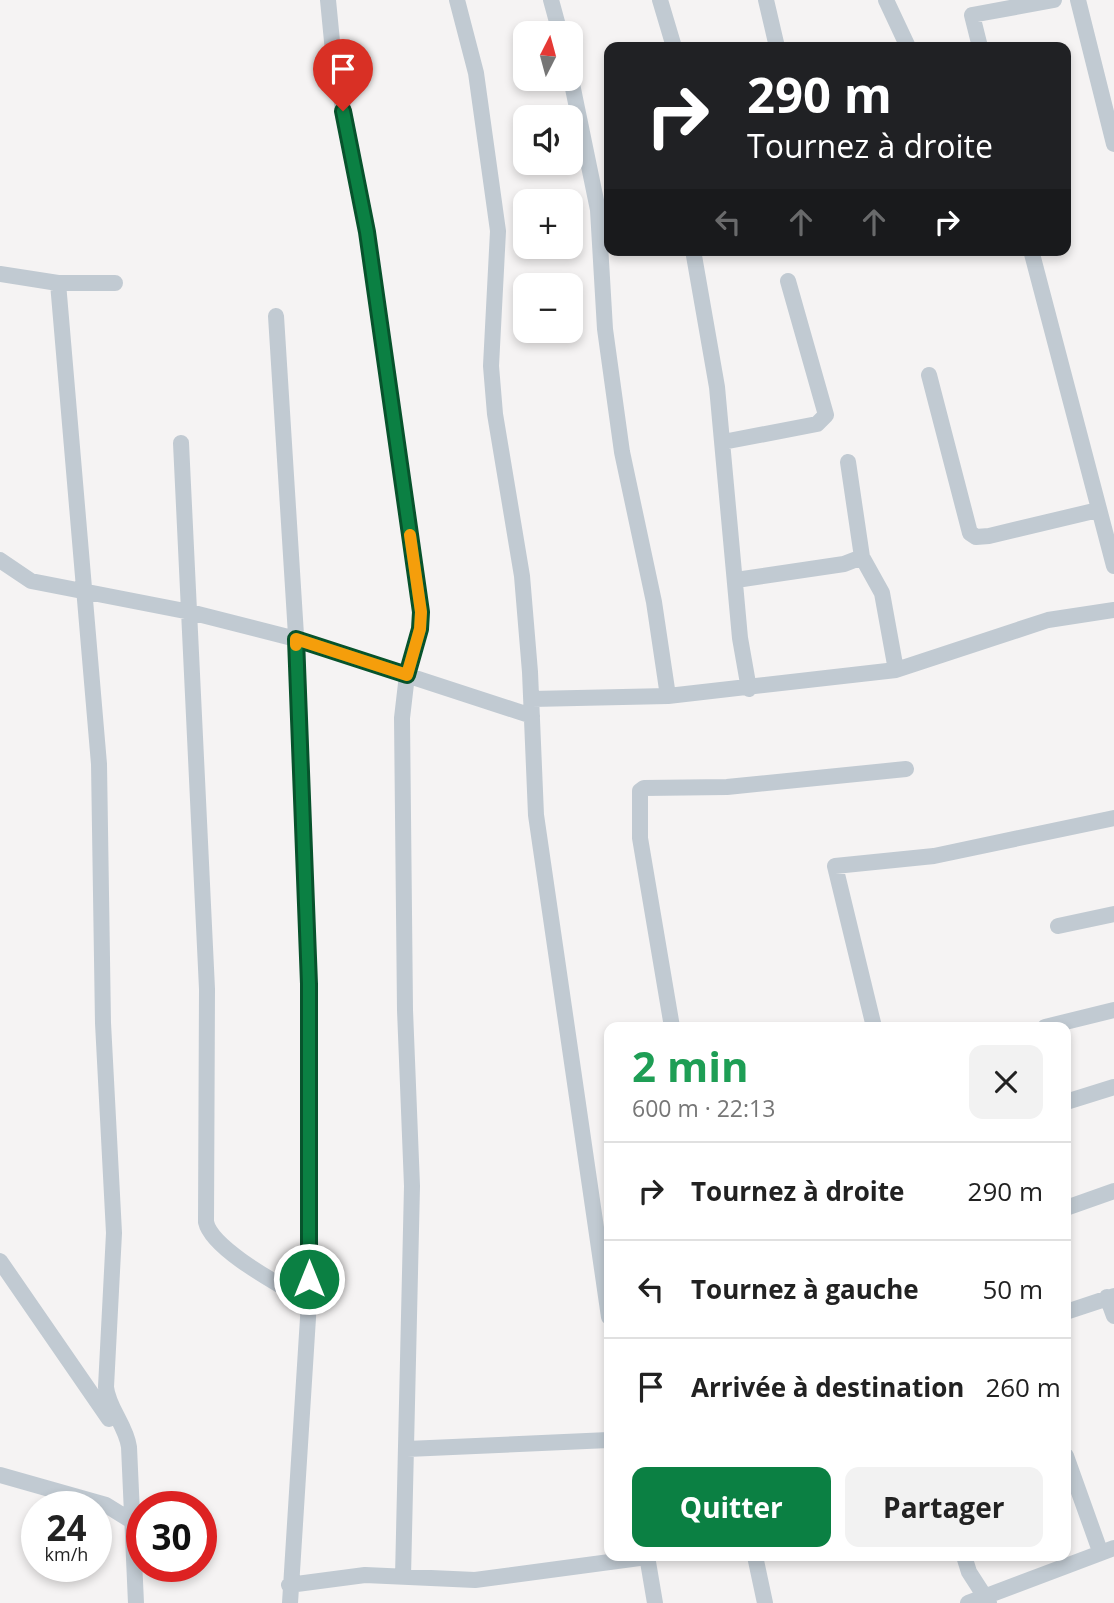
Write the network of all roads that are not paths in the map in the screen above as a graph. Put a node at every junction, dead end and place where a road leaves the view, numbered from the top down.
1 (328, 0) edge
2 (457, 0) edge
3 (551, 0) edge
4 (660, 0) edge
5 (766, 0) edge
6 (886, 0) edge
7 (1054, 0) edge
8 (1078, 0) edge
9 (557, 21) edge
10 (673, 42) edge
11 (776, 42) edge
12 (906, 42) edge
13 (979, 42) edge
14 (574, 91) edge
15 (1114, 144) edge
16 (694, 256) edge
17 (1033, 256) edge
18 (0, 274) edge
19 (788, 281) dead end
20 (58, 283) junction
21 (115, 283) dead end
22 (276, 316) dead end
23 (929, 375) dead end
24 (723, 442) junction
25 (181, 443) dead end
26 (848, 461) dead end
27 (1098, 510) junction
28 (862, 557) junction
29 (0, 560) edge
30 (1114, 566) edge
31 (736, 580) junction
32 (84, 591) junction
33 (1114, 610) edge
34 (190, 612) junction
35 (296, 639) junction
36 (896, 670) junction
37 (407, 675) junction
38 (749, 689) junction
39 (668, 696) junction
40 (532, 708) junction
41 (906, 769) dead end
42 (1114, 818) edge
43 (1114, 914) edge
44 (1058, 926) dead end
45 (1114, 1010) edge
46 (671, 1022) edge
47 (873, 1022) edge
48 (1065, 1022) edge
49 (1114, 1087) edge
50 (1071, 1100) edge
51 (1114, 1191) edge
52 (1071, 1206) edge
53 (0, 1261) edge
54 (604, 1283) edge
55 (1111, 1296) edge
56 (309, 1302) junction
57 (1071, 1310) edge
58 (1114, 1316) edge
59 (604, 1440) edge
60 (129, 1447) junction
61 (407, 1449) junction
62 (1071, 1467) edge
63 (0, 1475) edge
64 (132, 1491) edge
65 (126, 1517) edge
66 (1107, 1550) edge
67 (611, 1561) edge
68 (648, 1561) edge
69 (756, 1561) edge
70 (966, 1561) edge
71 (403, 1577) junction
72 (136, 1582) edge
73 (289, 1586) junction
74 (987, 1599) edge
75 (136, 1603) edge
76 (290, 1603) edge
77 (655, 1603) edge
78 (765, 1603) edge
79 (968, 1603) edge

1 - 37 street
2 - 40 street
3 - 9 street
4 - 10 street
5 - 11 street
6 - 12 street
7 - 13 street
8 - 15 street
14 - 39 street
16 - 24 street
17 - 27 street
18 - 20 street
19 - 24 street
20 - 21 street
20 - 32 street
22 - 35 street
23 - 27 street
24 - 31 street
25 - 34 street
26 - 28 street
27 - 30 street
28 - 31 street
28 - 36 street
29 - 32 street
31 - 38 street
32 - 34 street
32 - 60 street
33 - 36 street
34 - 35 street
34 - 56 street
35 - 37 street
35 - 56 street
36 - 38 street
37 - 40 street
37 - 61 street
38 - 39 street
39 - 40 street
40 - 54 street
41 - 46 street
42 - 47 street
43 - 44 street
45 - 48 street
49 - 50 street
51 - 52 street
53 - 60 street
55 - 57 street
55 - 58 street
56 - 73 street
59 - 61 street
60 - 64 street
61 - 71 street
62 - 66 street
63 - 65 street
66 - 74 street
67 - 71 street
68 - 77 street
69 - 78 street
70 - 74 street
71 - 73 street
72 - 75 street
73 - 76 street
74 - 79 street

